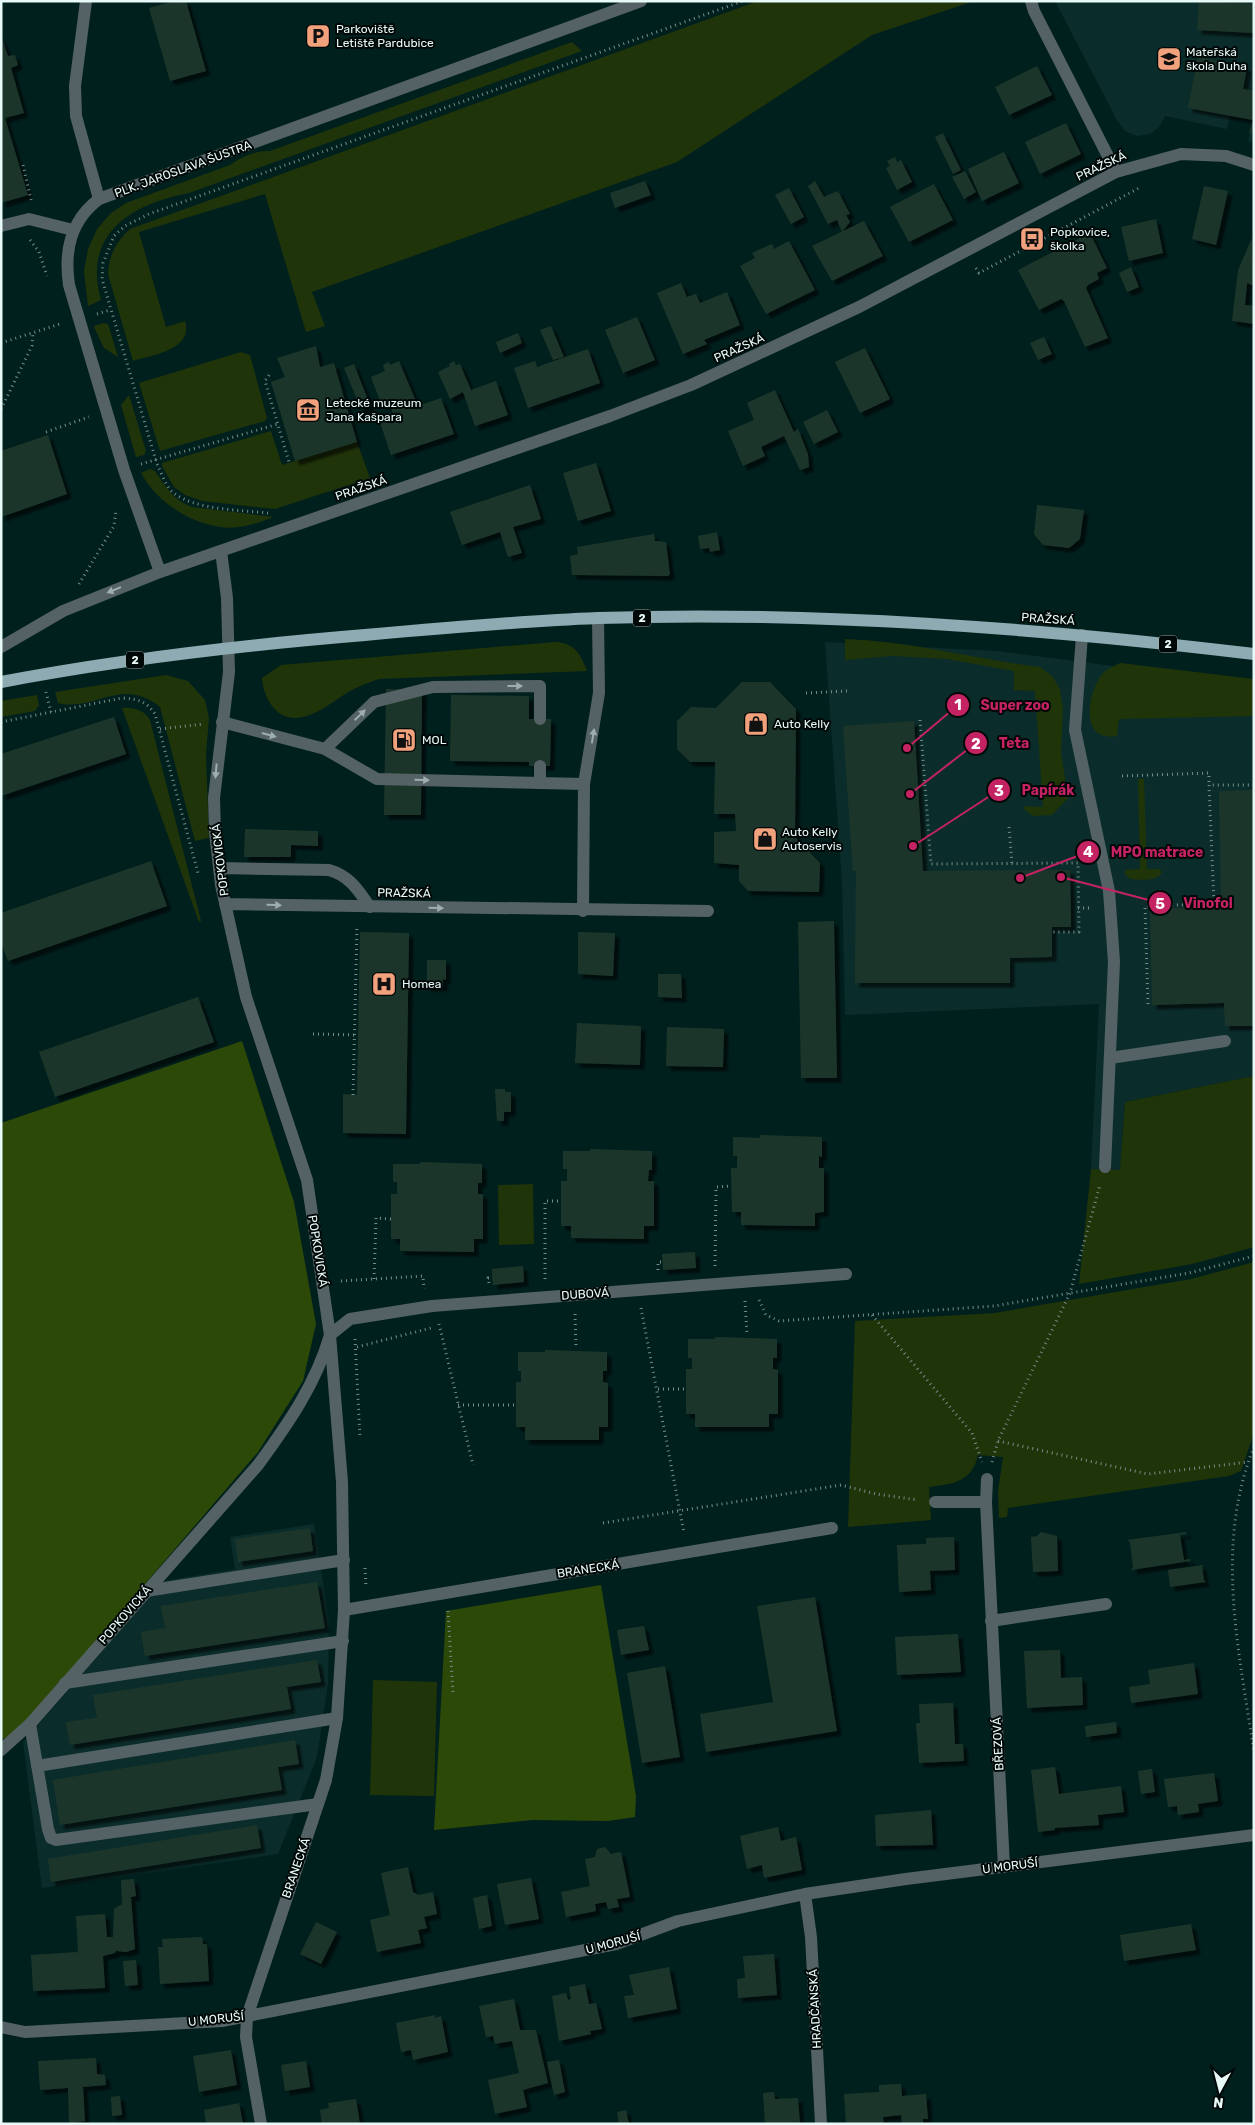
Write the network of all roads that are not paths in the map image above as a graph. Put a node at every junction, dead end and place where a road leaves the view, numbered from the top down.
1 (86, 1) edge
2 (640, 1) edge
3 (1031, 1) edge
4 (1254, 165) edge
5 (1116, 172) junction
6 (99, 199) junction
7 (1, 226) edge
8 (73, 230) junction
9 (221, 551) junction
10 (160, 572) junction
11 (598, 618) junction
12 (1082, 636) junction
13 (1, 647) edge
14 (228, 648) junction
15 (1254, 654) edge
16 (1, 682) edge
17 (540, 719) dead end
18 (222, 722) junction
19 (325, 749) junction
20 (540, 766) dead end
21 (540, 783) junction
22 (584, 784) junction
23 (219, 868) junction
24 (225, 904) junction
25 (370, 907) junction
26 (583, 911) junction
27 (708, 911) dead end
28 (1225, 1041) dead end
29 (1110, 1058) junction
30 (1105, 1167) road end
31 (846, 1274) dead end
32 (330, 1335) junction
33 (987, 1479) road end
34 (935, 1502) road end
35 (986, 1502) junction
36 (832, 1528) dead end
37 (344, 1560) junction
38 (146, 1590) junction
39 (1106, 1604) dead end
40 (344, 1610) junction
41 (991, 1621) junction
42 (343, 1641) junction
43 (65, 1683) junction
44 (337, 1718) junction
45 (30, 1724) junction
46 (1, 1750) edge
47 (37, 1766) junction
48 (318, 1804) junction
49 (1254, 1835) edge
50 (1004, 1867) junction
51 (805, 1894) junction
52 (247, 2017) junction
53 (1, 2027) edge
54 (261, 2124) edge
55 (821, 2124) edge

1 - 6 street
2 - 6 street, PLK. JAROSLAVA ŠUSTRA
3 - 5 street
4 - 5 street, PRAŽSKÁ
5 - 9 street, PRAŽSKÁ
6 - 8 street, PLK. JAROSLAVA ŠUSTRA
7 - 8 street
8 - 10 street, PLK. JAROSLAVA ŠUSTRA
9 - 10 street, PRAŽSKÁ
9 - 14 street, POPKOVICKÁ
10 -> 13 street, PRAŽSKÁ
11 - 12 main road, PRAŽSKÁ / 2
11 - 14 main road, PRAŽSKÁ / 2
22 -> 11 street
12 - 15 main road, PRAŽSKÁ / 2
12 - 29 street
14 - 16 main road, PRAŽSKÁ / 2
14 - 18 street, POPKOVICKÁ
19 -> 17 street
18 -> 19 street
18 -> 23 street, POPKOVICKÁ
19 -> 21 street
20 - 21 street
21 - 22 street
22 - 26 street
23 - 24 street, POPKOVICKÁ
23 - 25 street
24 -> 25 street, PRAŽSKÁ
24 - 32 street, POPKOVICKÁ
25 -> 26 street, PRAŽSKÁ
26 - 27 street, PRAŽSKÁ
28 - 29 street
29 - 30 street
31 - 32 street, DUBOVÁ
32 - 37 street, BRANECKÁ
32 - 38 street, POPKOVICKÁ
33 - 35 street, BŘEZOVÁ
34 - 35 street
35 - 41 street, BŘEZOVÁ
36 - 40 street, BRANECKÁ
37 - 38 street
37 - 40 street, BRANECKÁ
38 - 43 street, POPKOVICKÁ
39 - 41 street
40 - 42 street, BRANECKÁ
41 - 50 street, BŘEZOVÁ
42 - 43 street
42 - 44 street, BRANECKÁ
43 - 45 street, POPKOVICKÁ
44 - 47 street
44 - 48 street, BRANECKÁ
45 - 46 street, POPKOVICKÁ
45 - 47 street
47 - 48 street
48 - 52 street, BRANECKÁ
49 - 50 street, U MORUŠÍ
50 - 51 street, U MORUŠÍ
51 - 52 street, U MORUŠÍ
51 - 55 street, HRADČANSKÁ
52 - 53 street, U MORUŠÍ
52 - 54 street, BRANECKÁ

